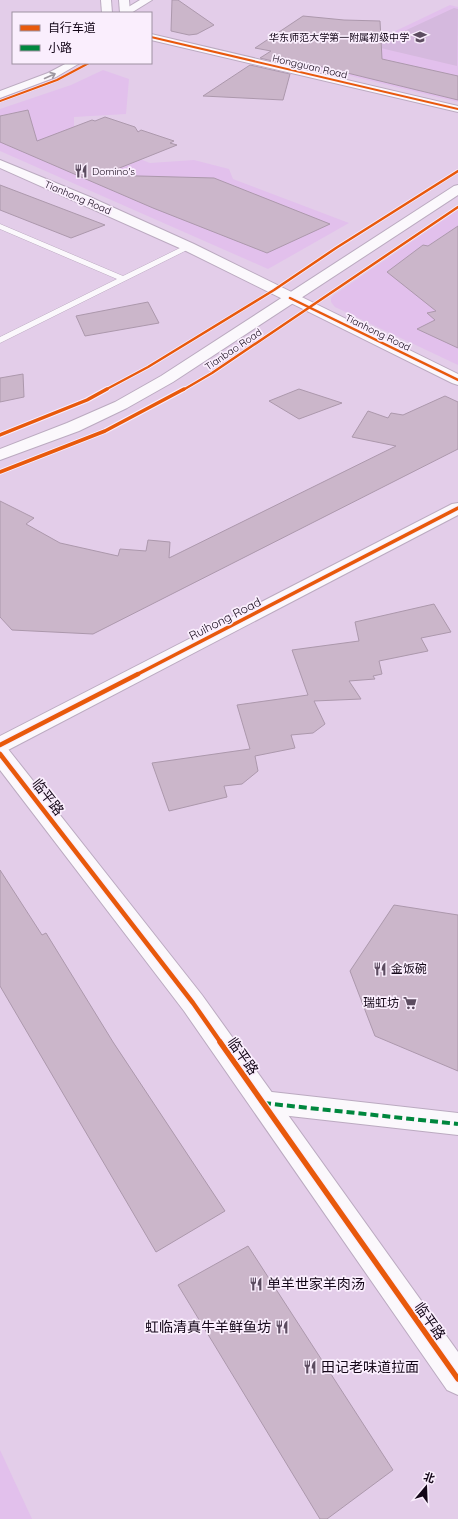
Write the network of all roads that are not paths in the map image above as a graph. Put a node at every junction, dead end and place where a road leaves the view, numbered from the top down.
1 (106, 0) edge
2 (124, 0) edge
3 (147, 0) edge
4 (107, 12) edge
5 (126, 12) edge
6 (128, 12) edge
7 (154, 37) edge
8 (53, 64) edge
9 (73, 64) edge
10 (0, 87) edge
11 (0, 95) edge
12 (458, 109) edge
13 (0, 164) edge
14 (458, 189) edge
15 (0, 226) edge
16 (189, 246) junction
17 (123, 279) junction
18 (290, 298) junction
19 (0, 340) edge
20 (458, 380) edge
21 (0, 454) edge
22 (458, 508) edge
23 (0, 745) edge
24 (0, 754) edge
25 (263, 1102) junction
26 (458, 1124) edge
27 (458, 1379) edge

1 - 4 street
2 - 5 street
3 - 6 street
7 - 12 street, Hongguan Road
8 - 10 street
11 -> 9 street
13 - 16 street, Tianhong Road
14 - 18 street, Tianbao Road
15 - 17 lane
16 - 17 lane
16 - 18 street, Tianhong Road
17 - 19 lane
18 - 20 street, Tianhong Road
18 - 21 street, Tianbao Road
22 - 23 street, Ruihong Road
24 - 25 street, 临平路
25 - 26 street
25 - 27 street, 临平路

